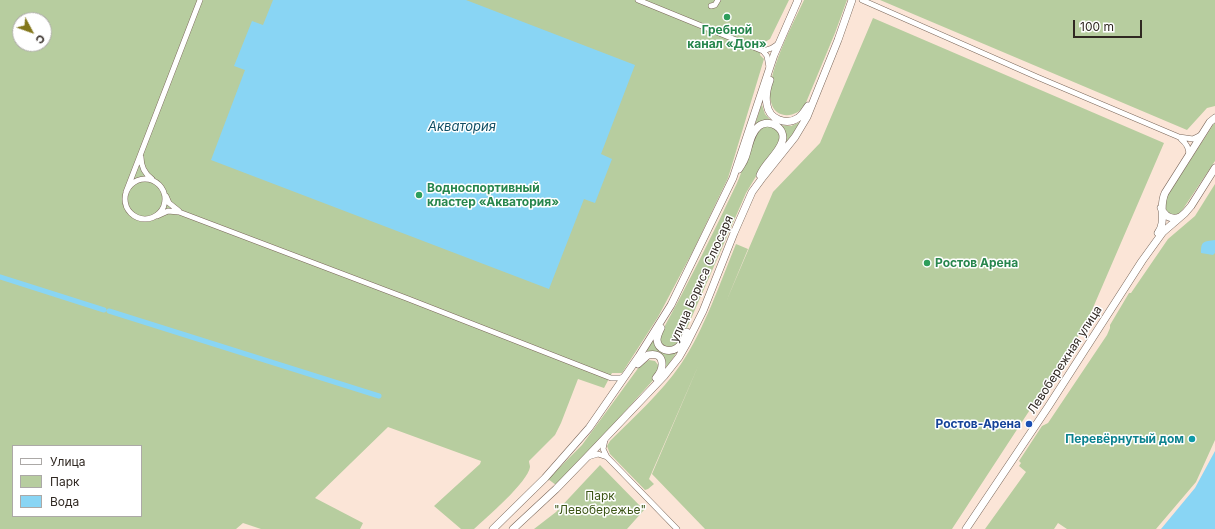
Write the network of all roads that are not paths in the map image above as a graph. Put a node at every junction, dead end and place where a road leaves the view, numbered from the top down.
1 (200, 0) edge
2 (638, 0) edge
3 (718, 0) edge
4 (798, 0) edge
5 (852, 0) edge
6 (863, 1) edge
7 (712, 6) dead end
8 (778, 44) junction
9 (763, 51) junction
10 (774, 55) junction
11 (769, 68) junction
12 (826, 71) junction
13 (1215, 118) edge
14 (1203, 133) junction
15 (1179, 137) junction
16 (141, 154) junction
17 (1189, 156) junction
18 (1215, 168) edge
19 (733, 178) junction
20 (154, 180) junction
21 (126, 192) junction
22 (752, 192) junction
23 (165, 193) junction
24 (1161, 208) junction
25 (179, 212) junction
26 (157, 216) junction
27 (1180, 217) junction
28 (1142, 261) junction
29 (671, 305) junction
30 (703, 310) junction
31 (625, 377) junction
32 (611, 378) junction
33 (614, 394) junction
34 (642, 399) junction
35 (610, 432) junction
36 (587, 457) junction
37 (607, 457) junction
38 (492, 529) edge
39 (513, 529) edge
40 (677, 529) edge
41 (966, 529) edge

1 - 16 street
2 - 9 street
3 - 7 street
4 - 8 main road, улица Бориса Слюсаря
5 - 12 main road, улица Бориса Слюсаря
6 - 15 street
8 - 9 street
8 - 10 main road, улица Бориса Слюсаря
9 - 11 street
10 - 11 main road, улица Бориса Слюсаря
10 - 12 main road
11 - 19 main road, улица Бориса Слюсаря
12 - 22 main road, улица Бориса Слюсаря
13 - 14 main road, Левобережная улица
14 - 15 street
14 - 17 main road, Левобережная улица
15 - 17 street
16 - 20 street
16 - 21 street
17 - 24 main road, Левобережная улица
18 - 27 main road, Левобережная улица
19 - 22 main road
19 - 29 main road, улица Бориса Слюсаря
20 - 21 street
20 - 23 street
21 - 26 street
22 - 30 main road, улица Бориса Слюсаря
23 - 25 street
23 - 26 street
24 - 27 main road
24 - 28 main road, Левобережная улица
25 - 26 street
25 - 32 street
27 - 28 main road, Левобережная улица
28 - 41 main road, Левобережная улица
29 - 30 main road
29 - 31 main road, улица Бориса Слюсаря
30 - 34 main road, улица Бориса Слюсаря
31 - 32 street
31 - 33 main road, улица Бориса Слюсаря
31 - 34 main road
32 - 33 street
33 - 38 main road, улица Бориса Слюсаря
34 - 35 main road, улица Бориса Слюсаря
35 - 36 main road, улица Бориса Слюсаря
35 - 37 street
36 - 37 street
36 - 39 main road, улица Бориса Слюсаря
37 - 40 street

